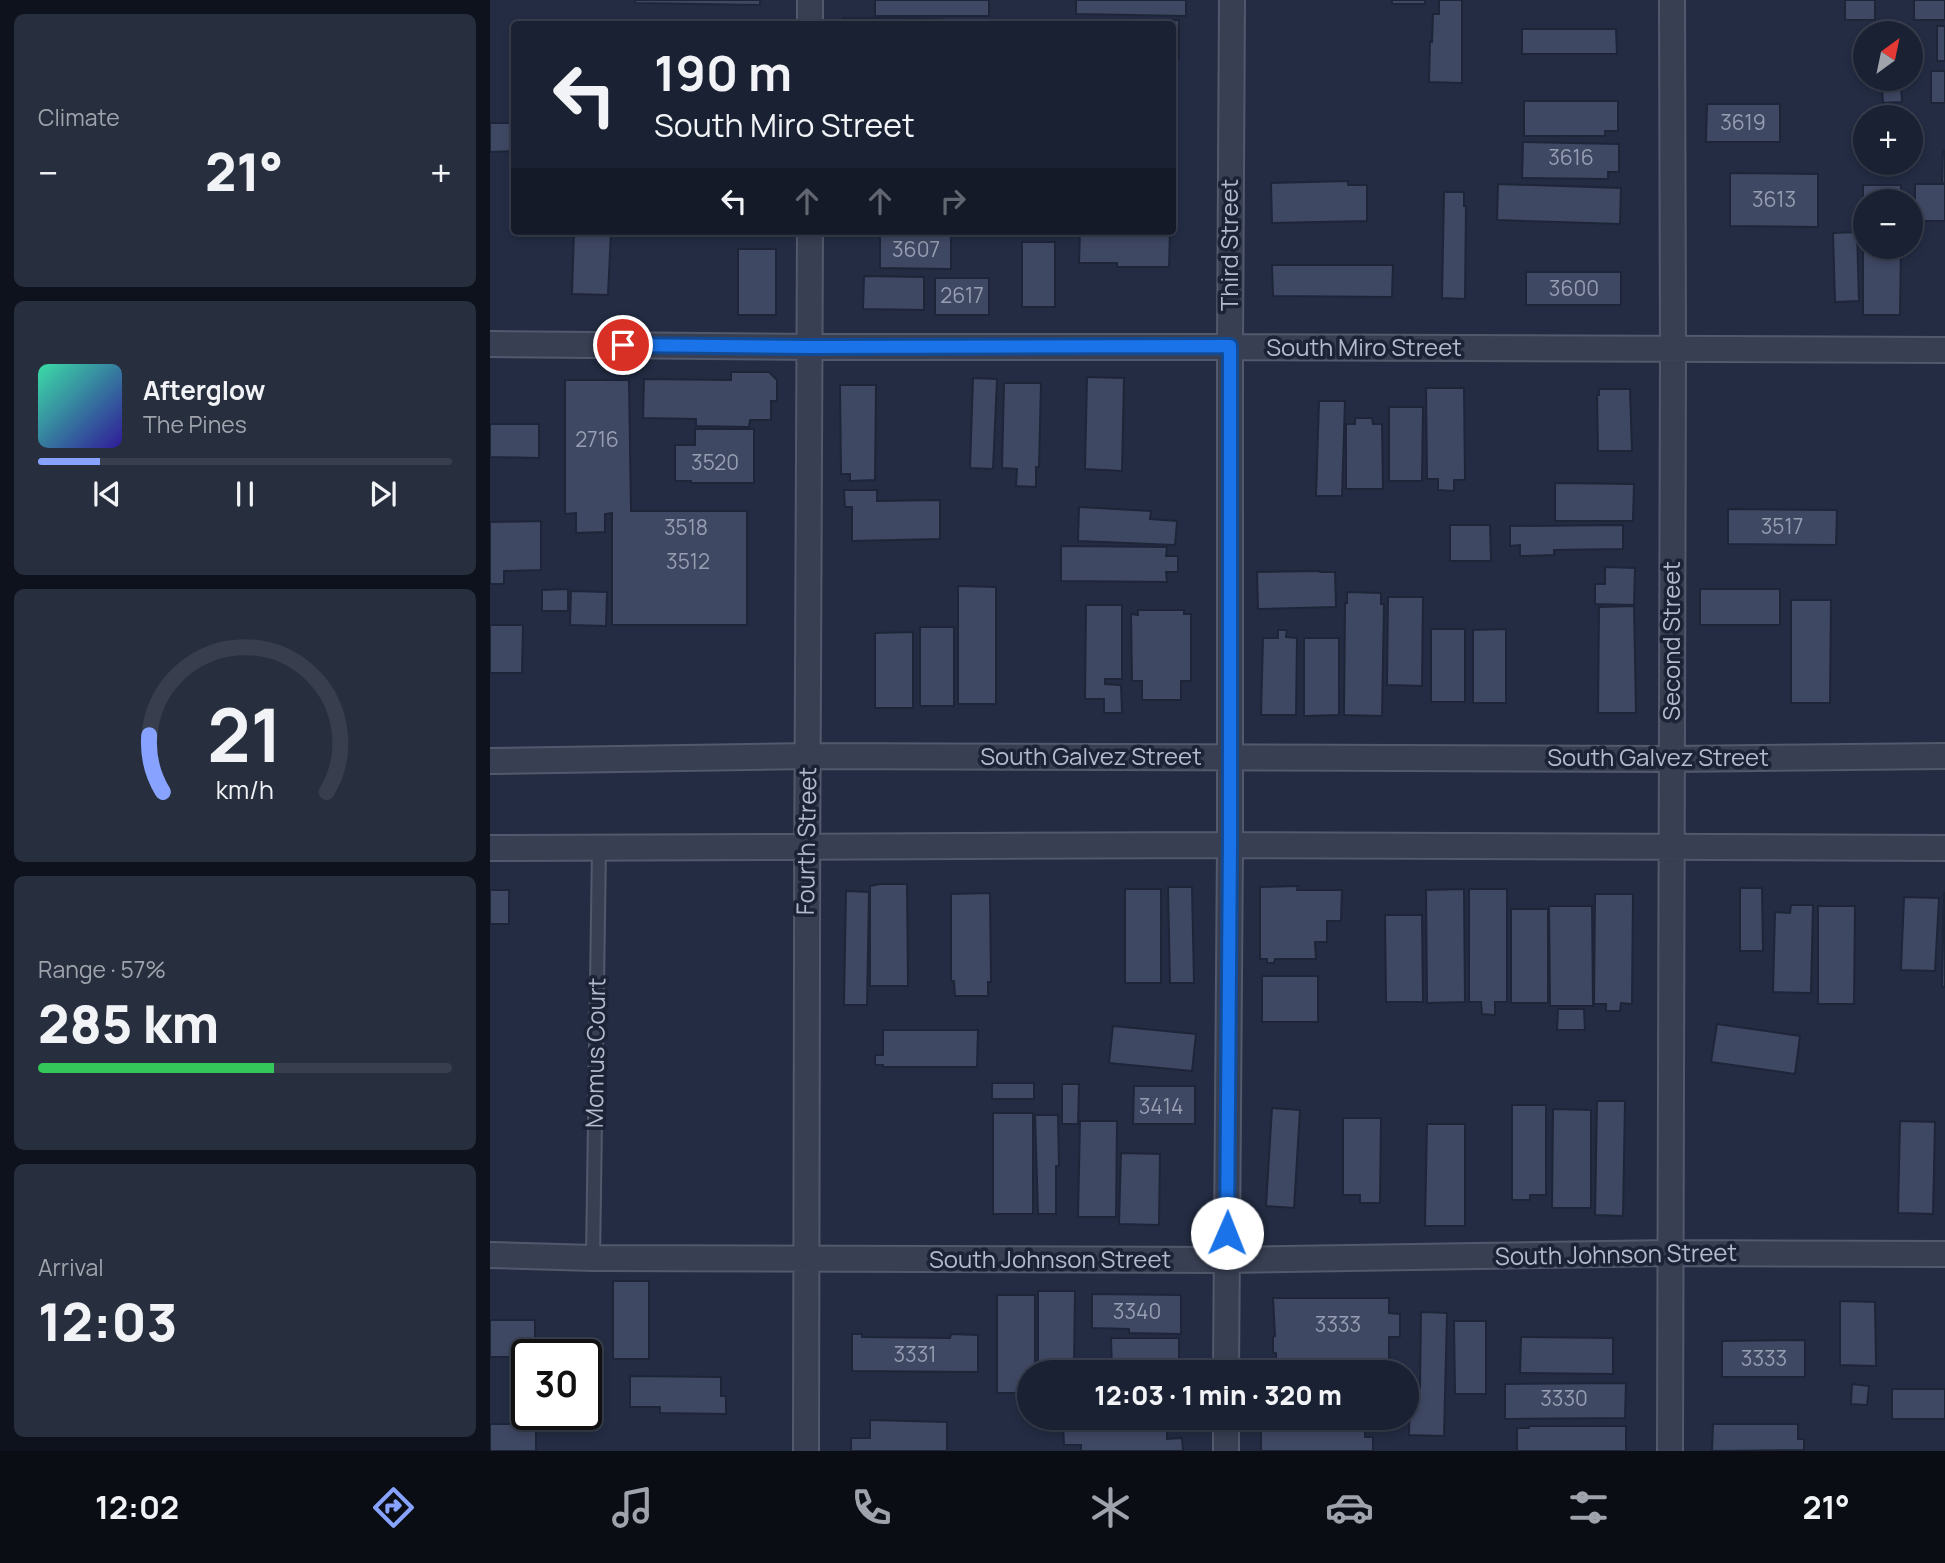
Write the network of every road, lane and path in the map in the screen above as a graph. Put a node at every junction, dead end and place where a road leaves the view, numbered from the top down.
1 (810, 0) edge
2 (1232, 0) edge
3 (1672, 0) edge
4 (810, 21) edge
5 (810, 235) edge
6 (490, 344) edge
7 (1230, 346) junction
8 (810, 347) junction
9 (1673, 350) junction
10 (1945, 350) edge
11 (808, 756) junction
12 (1230, 757) junction
13 (1945, 757) edge
14 (1672, 759) junction
15 (490, 761) edge
16 (1230, 845) junction
17 (1672, 847) junction
18 (490, 848) edge
19 (599, 848) junction
20 (807, 848) junction
21 (1945, 848) edge
22 (1670, 1253) junction
23 (1945, 1254) edge
24 (490, 1255) edge
25 (593, 1258) junction
26 (805, 1259) junction
27 (1227, 1260) junction
28 (1226, 1360) edge
29 (1226, 1430) edge
30 (806, 1451) edge
31 (1226, 1451) edge
32 (1670, 1451) edge

1 - 4 street
2 - 7 street, Third Street
3 - 9 street, Second Street
5 - 8 street, Fourth Street
6 - 8 street, South Miro Street
7 - 8 street, South Miro Street
7 - 9 street, South Miro Street
7 - 12 street, Third Street
8 - 11 street, Fourth Street
9 - 10 street, South Miro Street
9 - 14 street, Second Street
11 - 12 street, South Galvez Street
11 - 15 street, South Galvez Street
11 - 20 street, Fourth Street
12 - 14 street, South Galvez Street
12 - 16 street, Third Street
13 - 14 street, South Galvez Street
14 - 17 street, Second Street
16 - 17 street
16 - 20 street
16 - 27 street, Third Street
17 - 21 street
17 - 22 street, Second Street
18 - 19 street
19 - 20 street
19 - 25 lane, Momus Court
20 - 26 street, Fourth Street
22 - 23 street, South Johnson Street
22 - 27 street, South Johnson Street
22 - 32 street, Second Street
24 - 25 street, South Johnson Street
25 - 26 street, South Johnson Street
26 - 27 street, South Johnson Street
26 - 30 street, Fourth Street
27 - 28 street, Third Street
29 - 31 street

